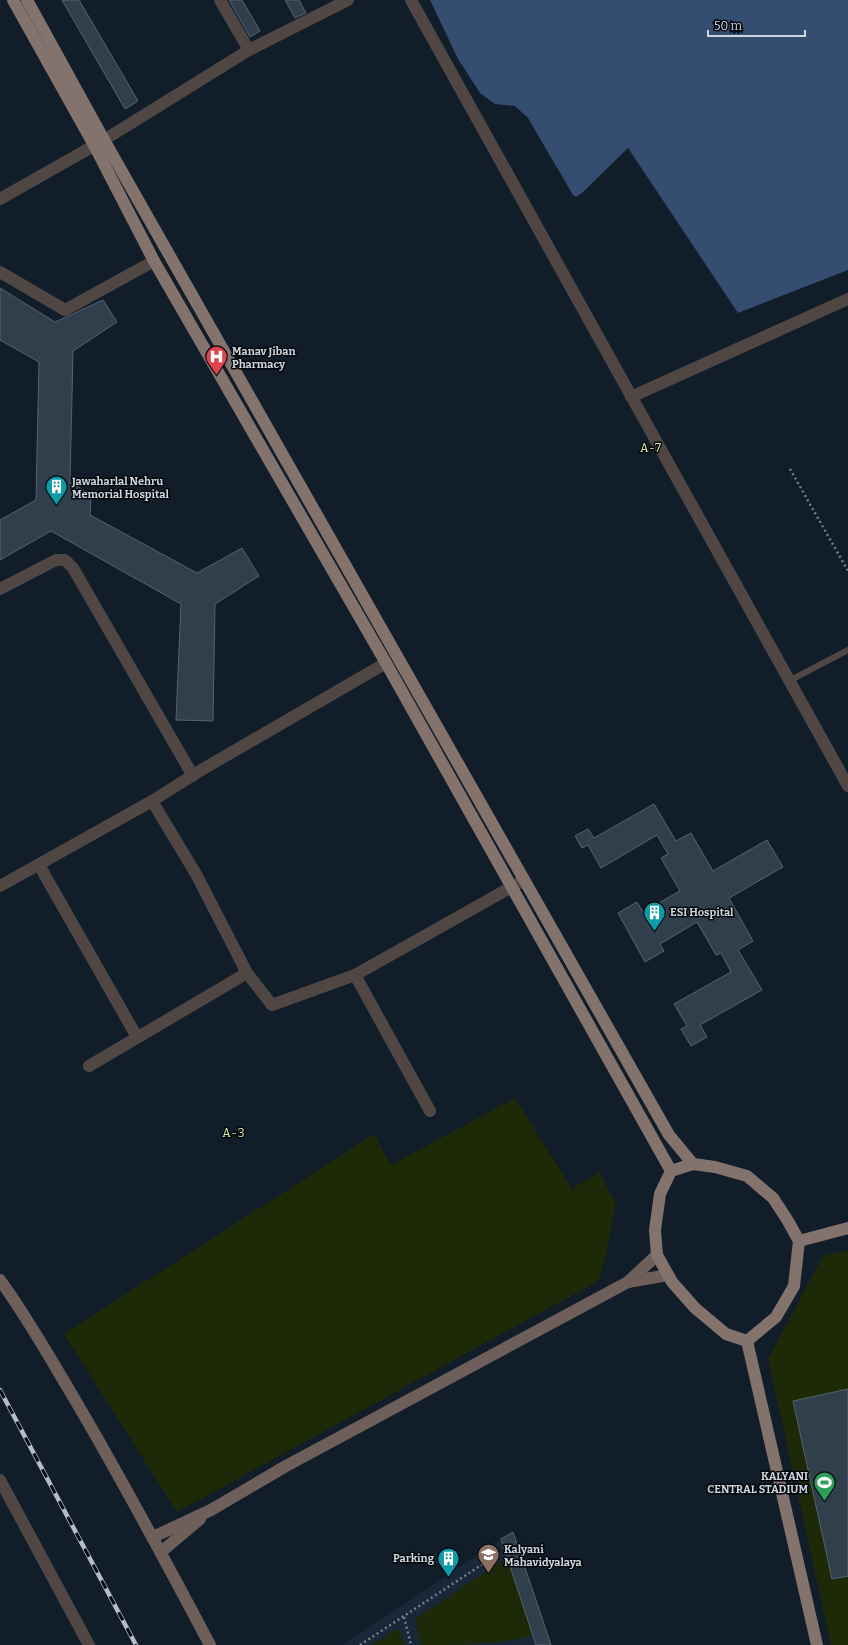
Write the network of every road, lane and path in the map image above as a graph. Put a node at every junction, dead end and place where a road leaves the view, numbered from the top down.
1 (13, 0) edge
2 (27, 0) edge
3 (220, 0) edge
4 (348, 0) edge
5 (411, 0) edge
6 (249, 50) junction
7 (99, 142) junction
8 (0, 199) edge
9 (154, 261) junction
10 (0, 272) edge
11 (848, 299) edge
12 (631, 397) junction
13 (790, 469) dead end
14 (848, 571) edge
15 (0, 590) edge
16 (848, 650) edge
17 (386, 663) junction
18 (790, 681) junction
19 (193, 776) junction
20 (848, 786) edge
21 (152, 801) junction
22 (39, 865) junction
23 (524, 880) junction
24 (0, 886) edge
25 (511, 887) junction
26 (247, 973) junction
27 (355, 975) junction
28 (138, 1037) junction
29 (89, 1066) dead end
30 (430, 1111) dead end
31 (693, 1164) junction
32 (671, 1171) junction
33 (848, 1228) edge
34 (799, 1241) junction
35 (657, 1255) junction
36 (668, 1275) junction
37 (0, 1280) edge
38 (628, 1282) junction
39 (748, 1341) junction
40 (0, 1480) edge
41 (211, 1510) junction
42 (153, 1537) junction
43 (161, 1552) junction
44 (501, 1552) dead end
45 (404, 1617) junction
46 (89, 1645) edge
47 (210, 1645) edge
48 (360, 1645) edge
49 (411, 1645) edge
50 (817, 1645) edge

1 - 7 main road
2 - 7 main road
3 - 6 street
4 - 6 street
5 - 12 street
6 - 7 street
7 - 8 street
7 - 9 main road
7 - 23 main road
9 - 10 street
9 - 17 main road
11 - 12 street
12 - 18 street
13 - 14 path
15 - 19 street
16 - 18 lane
17 - 19 street
17 - 25 main road
18 - 20 street
19 - 21 street
21 - 22 street
21 - 26 street
22 - 24 street
22 - 28 street
23 - 25 street
23 - 31 main road
25 - 27 street
25 - 32 main road
26 - 27 street
26 - 28 street
27 - 30 street
28 - 29 street
31 - 32 main road
31 - 34 main road
32 - 35 main road
33 - 34 main road
34 - 39 main road
35 - 36 main road
35 - 38 street
36 - 38 street
36 - 39 main road
37 - 42 street
38 - 41 street
39 - 50 main road
40 - 46 street
41 - 42 street
41 - 43 street
42 - 43 street
43 - 47 street
44 - 45 path
45 - 48 path
45 - 49 path

